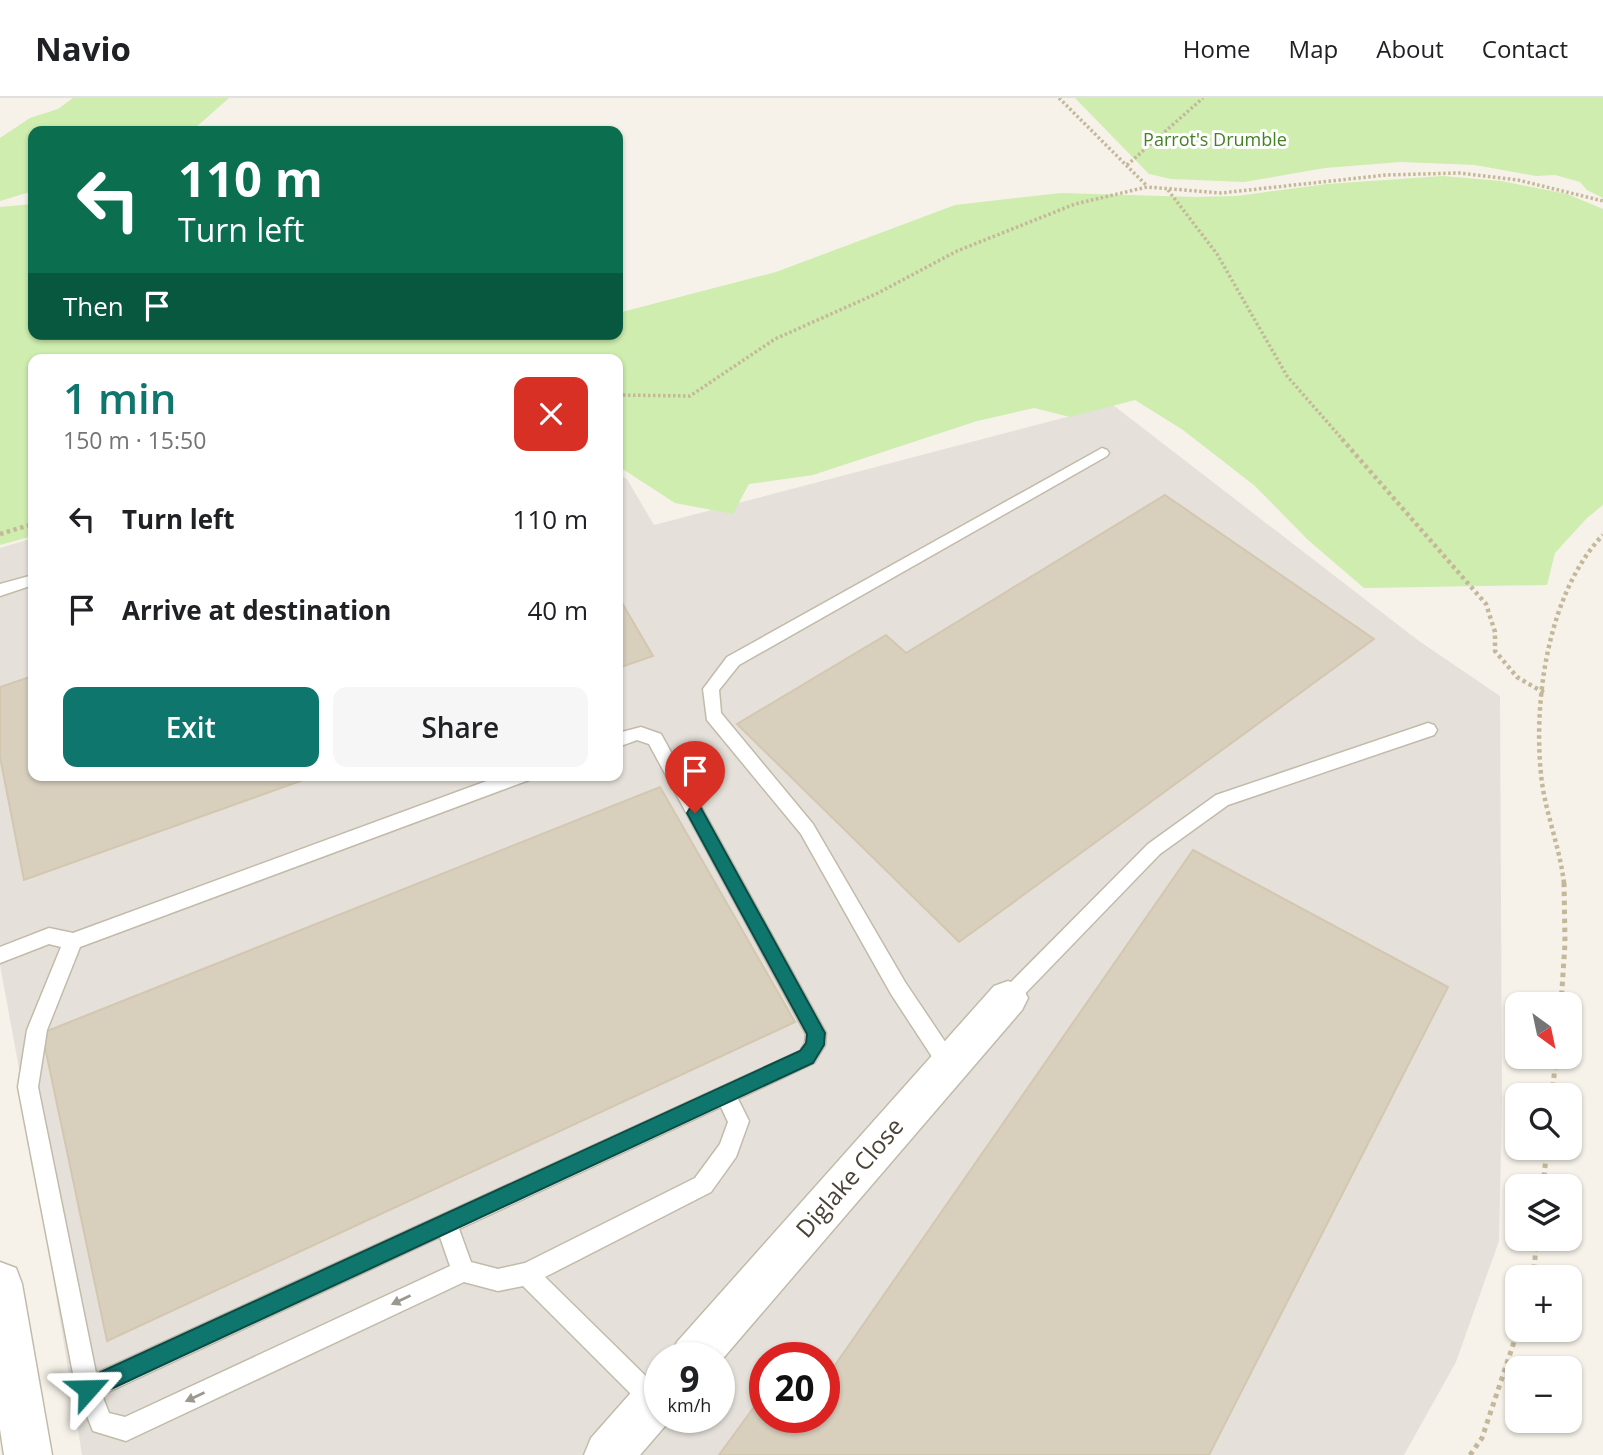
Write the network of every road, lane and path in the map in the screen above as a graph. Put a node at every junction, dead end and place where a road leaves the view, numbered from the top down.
1 (1059, 98) edge
2 (1203, 98) edge
3 (1127, 165) junction
4 (1147, 187) junction
5 (1168, 190) junction
6 (1603, 201) edge
7 (623, 395) edge
8 (1102, 453) dead end
9 (28, 526) edge
10 (0, 534) edge
11 (1603, 535) edge
12 (28, 582) edge
13 (0, 590) edge
14 (1546, 694) dead end
15 (1428, 730) dead end
16 (623, 738) edge
17 (507, 781) edge
18 (73, 941) junction
19 (0, 955) edge
20 (1562, 992) edge
21 (1008, 998) joint
22 (949, 1065) junction
23 (725, 1095) junction
24 (446, 1223) junction
25 (463, 1271) junction
26 (527, 1273) junction
27 (0, 1284) edge
28 (707, 1342) edge
29 (1514, 1342) edge
30 (644, 1386) edge
31 (88, 1389) junction
32 (644, 1414) edge
33 (28, 1455) edge
34 (608, 1455) edge
35 (1470, 1455) edge

1 - 3 path
2 - 3 path
3 - 4 path
4 - 5 path
4 - 7 path
5 - 6 path
5 - 14 path
8 - 22 lane
9 - 10 path
11 - 20 path
12 - 13 lane
15 - 21 lane
16 - 23 lane
17 - 18 lane
18 - 19 lane
18 - 31 lane
21 - 22 street, Diglake Close
22 - 28 street, Diglake Close
23 - 24 lane
23 - 26 lane
24 - 25 lane
24 - 31 lane
25 - 26 lane
25 -> 31 lane
26 - 30 lane
27 - 33 street
29 - 35 path
32 - 34 street

